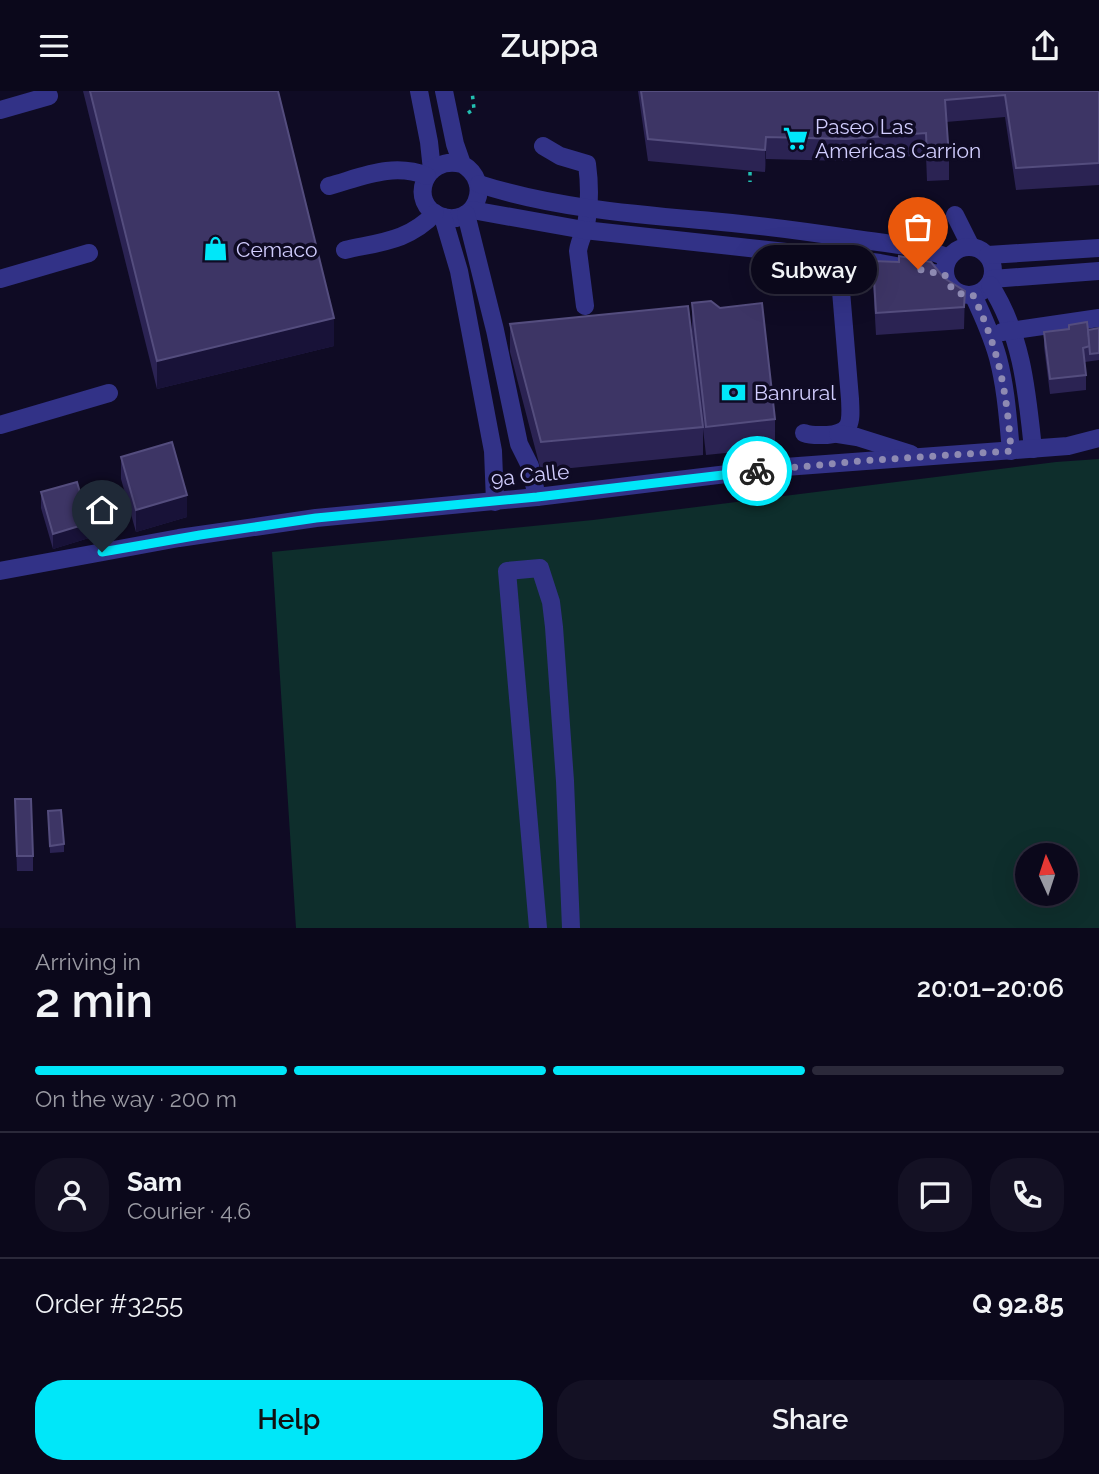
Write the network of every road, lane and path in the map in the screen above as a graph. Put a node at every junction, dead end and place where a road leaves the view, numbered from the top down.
1 (419, 91) edge
2 (444, 91) edge
3 (472, 91) edge
4 (49, 96) dead end
5 (474, 109) dead end
6 (0, 110) edge
7 (543, 146) dead end
8 (462, 165) junction
9 (750, 171) dead end
10 (429, 173) junction
11 (750, 182) dead end
12 (479, 184) junction
13 (329, 186) dead end
14 (588, 208) junction
15 (469, 212) junction
16 (439, 215) junction
17 (955, 215) dead end
18 (584, 230) junction
19 (971, 247) junction
20 (1099, 248) edge
21 (345, 250) dead end
22 (89, 253) dead end
23 (988, 255) junction
24 (946, 267) junction
25 (1099, 271) edge
26 (0, 279) edge
27 (991, 282) junction
28 (841, 291) dead end
29 (973, 295) junction
30 (585, 306) dead end
31 (1099, 318) edge
32 (1012, 330) junction
33 (990, 335) junction
34 (108, 393) dead end
35 (0, 425) edge
36 (804, 433) dead end
37 (838, 434) junction
38 (1099, 438) edge
39 (1068, 446) junction
40 (1033, 449) junction
41 (1099, 450) edge
42 (1011, 451) junction
43 (921, 458) junction
44 (537, 497) junction
45 (495, 502) junction
46 (0, 571) edge
47 (538, 928) edge
48 (571, 928) edge

1 - 10 street
2 - 8 street
3 - 5 path
4 - 6 street
7 - 14 street
8 - 10 street
8 - 12 street
9 - 11 path
10 - 13 street
10 - 16 street
12 - 14 street
12 - 15 street
14 - 18 street
14 - 24 street
15 - 16 street
15 - 18 street
15 - 44 street
16 - 21 street
16 - 45 street
17 - 19 street
18 - 24 street
18 - 30 street
19 - 23 street
19 - 24 street
20 - 23 street
22 - 26 street
23 - 27 street
24 - 29 street
25 - 27 street
27 - 29 street
27 - 32 street
28 - 37 street
29 - 33 street
31 - 32 street
32 - 33 street
32 - 40 street
33 - 42 street
34 - 35 street
36 - 37 street
37 - 43 street
38 - 39 street, 9a Calle
39 - 40 street, 9a Calle
39 - 41 street, 9a Calle
40 - 42 street, 9a Calle
42 - 43 street, 9a Calle
43 - 44 street, 9a Calle
44 - 45 street, 9a Calle
45 - 46 street, 9a Calle
47 - 48 street

